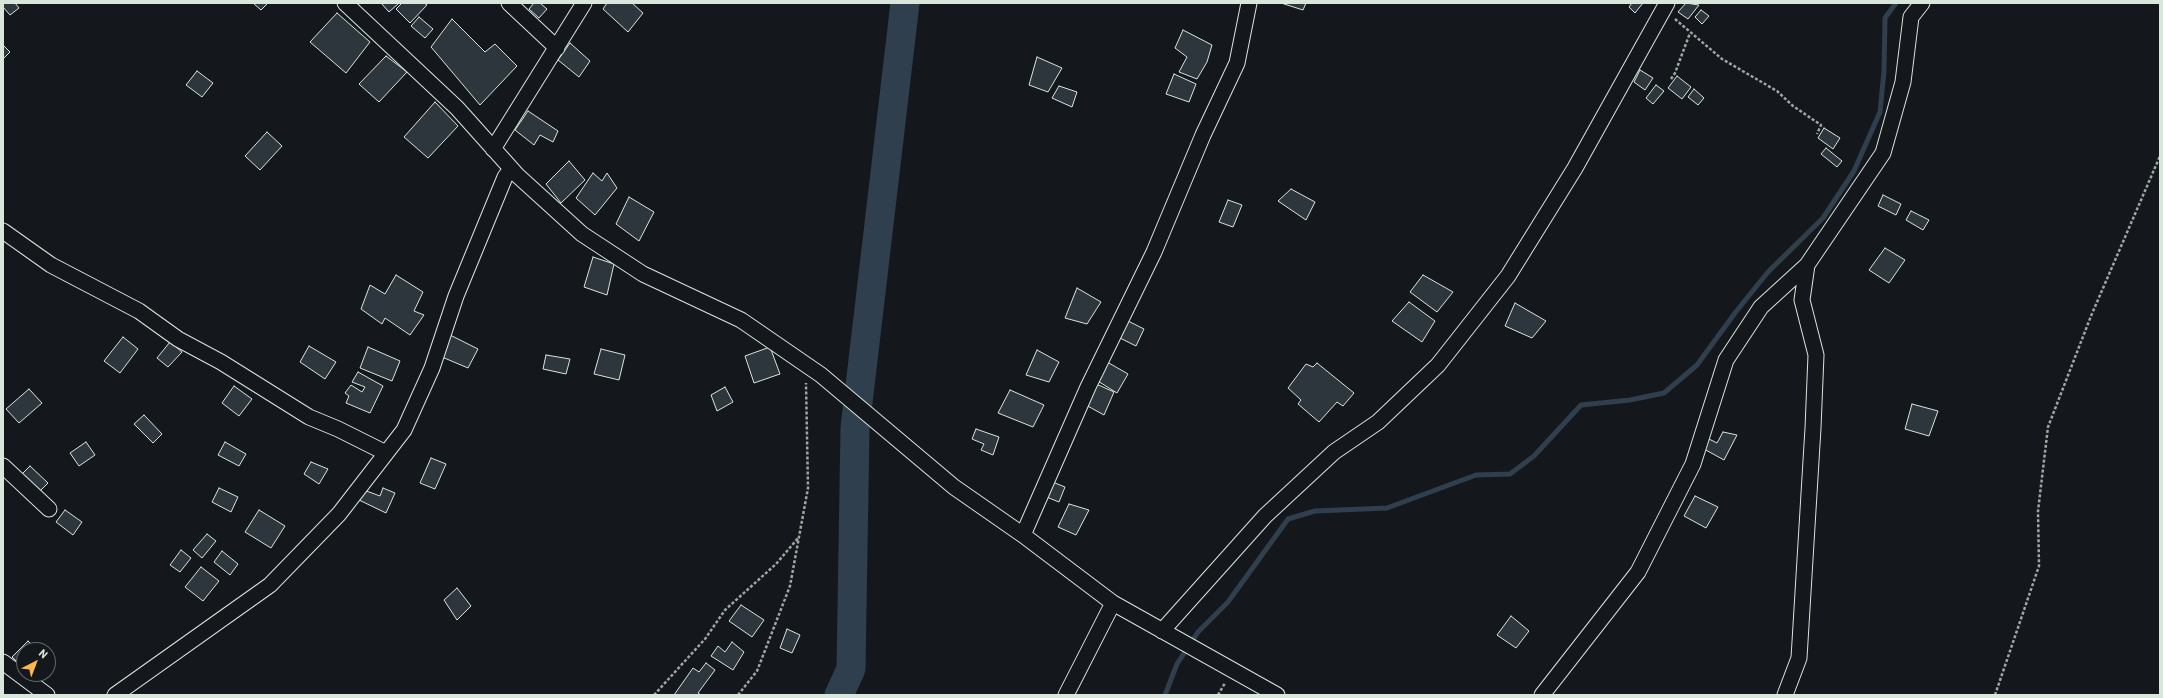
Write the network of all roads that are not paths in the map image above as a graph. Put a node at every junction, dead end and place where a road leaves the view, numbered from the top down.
1 (346, 3) edge
2 (509, 3) edge
3 (584, 3) edge
4 (1249, 3) edge
5 (1922, 3) edge
6 (1665, 7) edge
7 (557, 48) junction
8 (493, 149) junction
9 (511, 168) junction
10 (3, 231) edge
11 (1807, 265) junction
12 (386, 453) junction
13 (3, 466) edge
14 (49, 509) dead end
15 (1023, 535) junction
16 (1113, 603) junction
17 (1162, 631) junction
18 (3, 662) edge
19 (47, 695) edge
20 (115, 695) edge
21 (1066, 695) edge
22 (1277, 695) edge
23 (1542, 695) edge
24 (1785, 695) edge

1 - 8 street
2 - 7 street
3 - 7 street
4 - 15 street
5 - 11 street
6 - 17 street
7 - 8 street
8 - 9 street
9 - 12 street
9 - 15 street
10 - 12 street
11 - 23 street
11 - 24 street
12 - 20 street
13 - 14 street
15 - 16 street
16 - 17 street
16 - 21 street
17 - 22 street
18 - 19 street

